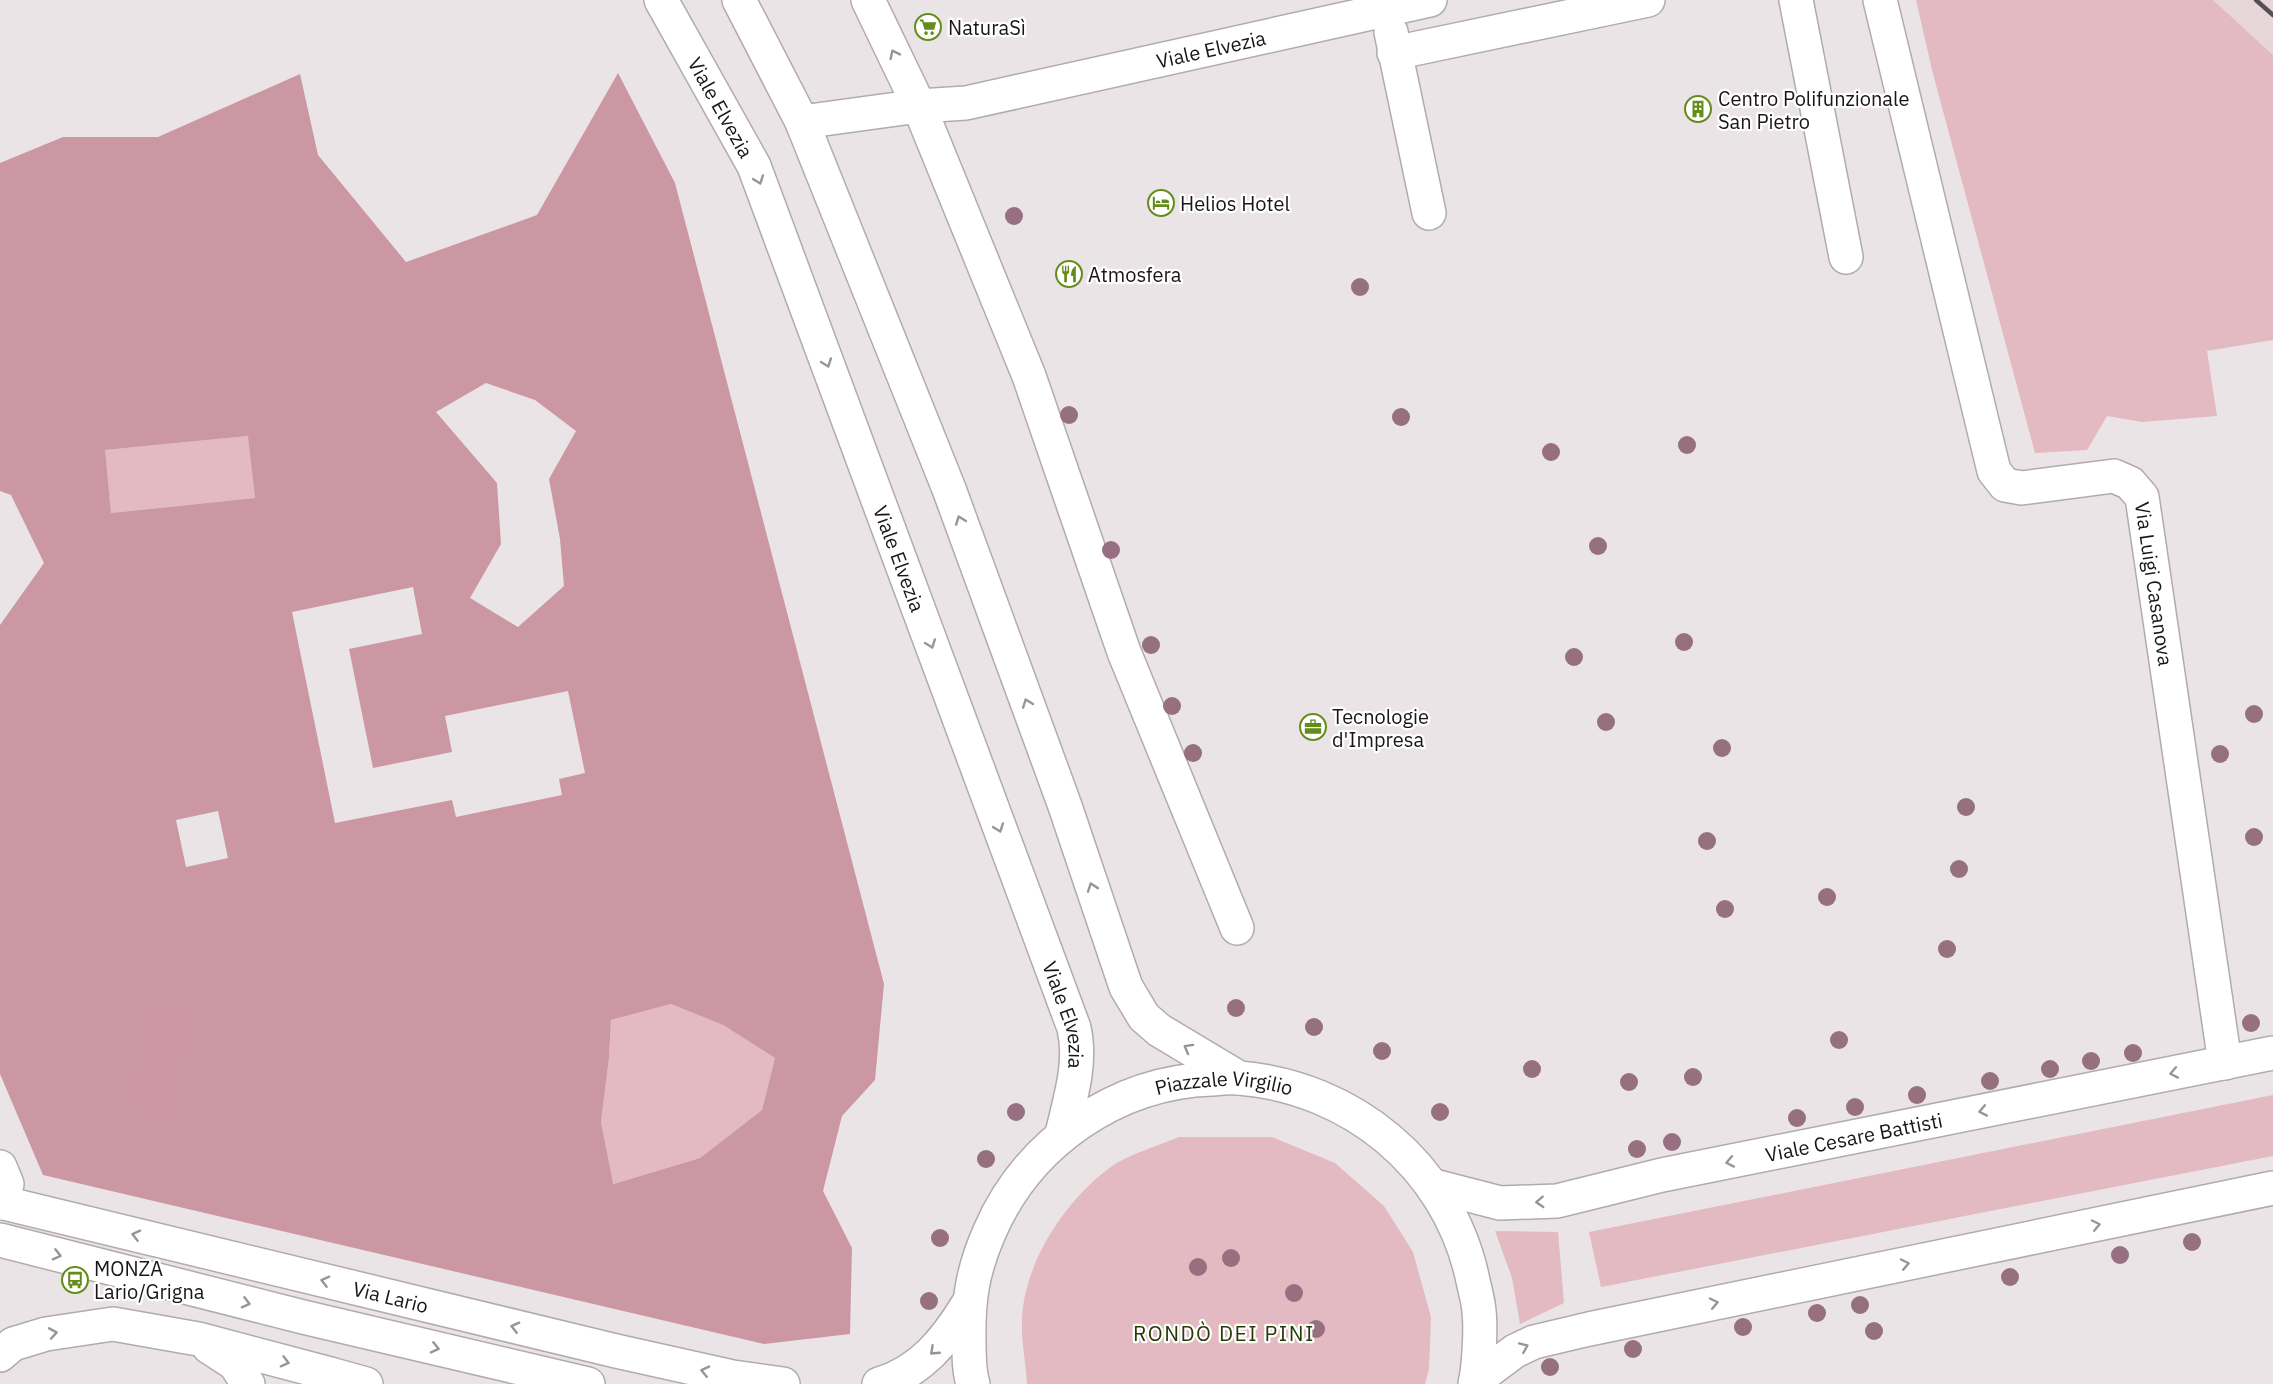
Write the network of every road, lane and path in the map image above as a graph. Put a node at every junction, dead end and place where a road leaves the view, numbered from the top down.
1 (661, 0) edge
2 (739, 0) edge
3 (868, 0) edge
4 (1430, 0) edge
5 (1648, 0) edge
6 (1796, 0) edge
7 (1880, 0) edge
8 (1387, 9) junction
9 (1394, 53) junction
10 (919, 106) junction
11 (802, 122) junction
12 (1429, 213) dead end
13 (1846, 257) dead end
14 (1237, 928) dead end
15 (2273, 1053) edge
16 (2225, 1063) junction
17 (1239, 1078) junction
18 (1062, 1134) junction
19 (0, 1167) edge
20 (1434, 1186) junction
21 (2273, 1188) edge
22 (1, 1202) edge
23 (0, 1240) edge
24 (968, 1305) junction
25 (198, 1339) junction
26 (0, 1355) edge
27 (325, 1379) edge
28 (1476, 1382) edge
29 (248, 1384) edge
30 (366, 1384) edge
31 (588, 1384) edge
32 (783, 1384) edge
33 (879, 1384) edge
34 (973, 1384) edge

1 -> 18 main road, Viale Elvezia
2 - 11 main road
10 -> 3 main road
4 - 8 main road, Viale Elvezia
5 - 9 main road
6 - 13 main road
7 - 16 main road, Via Luigi Casanova
8 - 9 main road
8 - 10 main road, Viale Elvezia
9 - 12 main road
10 - 11 main road, Viale Elvezia
10 - 14 main road
17 -> 11 main road
15 - 16 main road, Viale Cesare Battisti
16 -> 20 main road, Viale Cesare Battisti
17 - 18 main road, Piazzale Virgilio
17 - 20 main road, Piazzale Virgilio
18 - 24 main road, Piazzale Virgilio
19 - 22 main road
20 - 28 main road, Piazzale Virgilio
28 -> 21 main road
32 -> 22 main road, Via Lario
23 -> 31 main road, Via Lario
24 -> 33 main road
24 - 34 main road, Piazzale Virgilio
26 -> 25 main road
25 -> 27 main road
25 - 29 main road
27 - 30 main road

